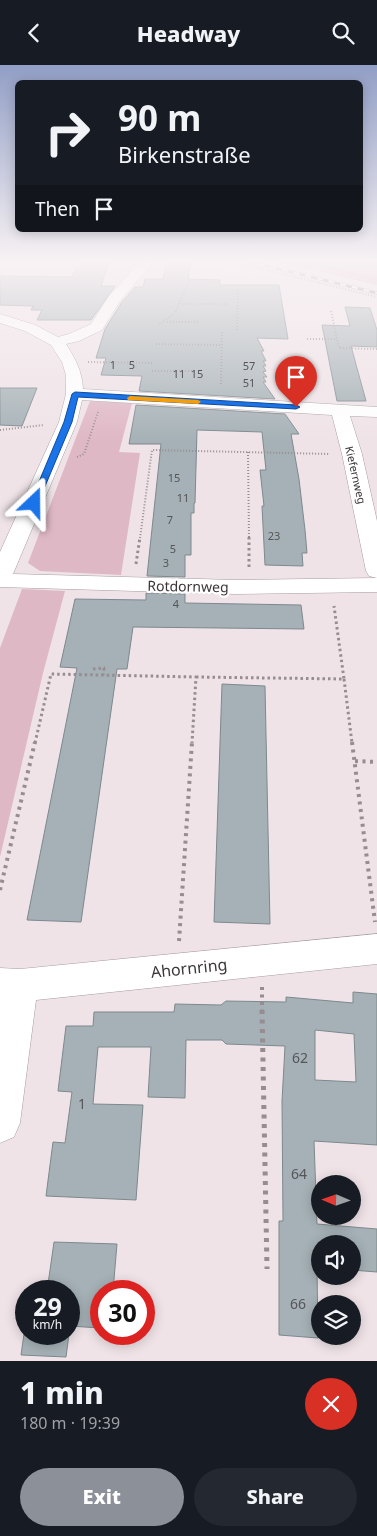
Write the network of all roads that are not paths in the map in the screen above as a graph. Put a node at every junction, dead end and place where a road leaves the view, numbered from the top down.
1 (10, 321) edge
2 (101, 321) edge
3 (56, 342) junction
4 (75, 394) junction
5 (339, 409) junction
6 (377, 412) edge
7 (377, 571) edge
8 (0, 579) edge
9 (377, 585) edge
10 (376, 939) edge
11 (10, 985) edge
12 (0, 1123) edge

1 - 3 street
2 - 3 street
3 - 4 street
4 - 5 street
4 - 8 street
5 - 6 street
5 - 7 street, Kiefernweg
8 - 9 street, Rotdornweg
10 - 11 street, Ahornring
11 - 12 street

